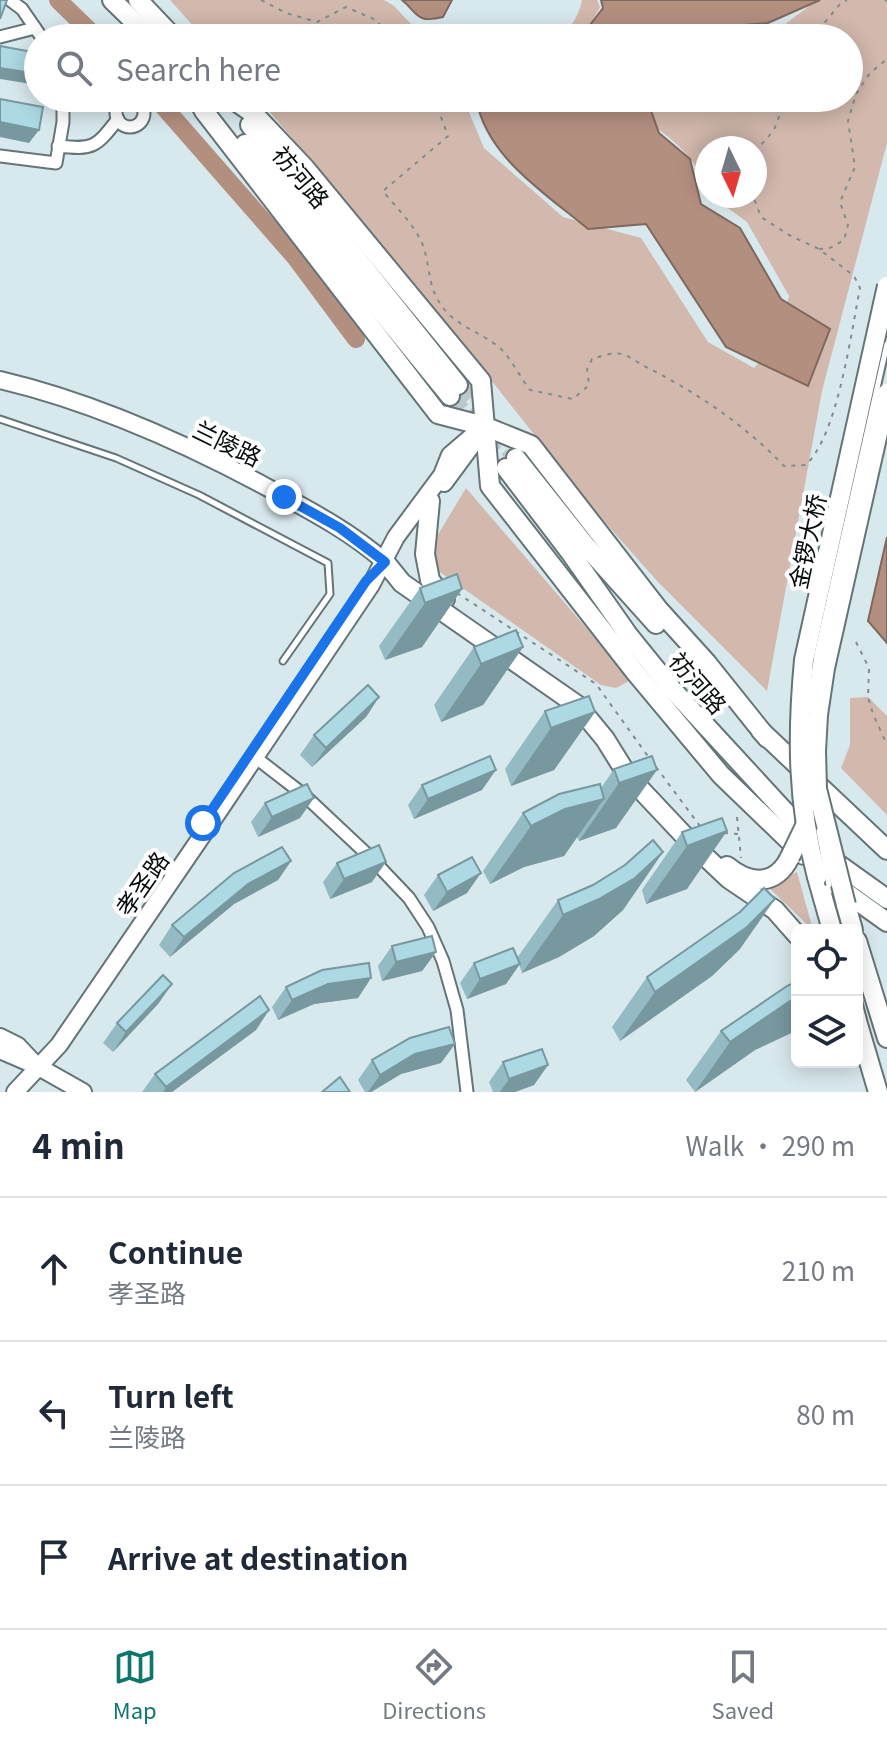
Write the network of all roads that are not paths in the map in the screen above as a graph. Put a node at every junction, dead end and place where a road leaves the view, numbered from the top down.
1 (10, 0) edge
2 (112, 0) edge
3 (138, 0) edge
4 (32, 24) edge
5 (137, 24) edge
6 (161, 24) edge
7 (24, 34) edge
8 (0, 37) edge
9 (62, 112) edge
10 (117, 112) edge
11 (144, 112) edge
12 (205, 112) edge
13 (218, 112) edge
14 (241, 112) edge
15 (251, 112) edge
16 (118, 119) junction
17 (58, 146) junction
18 (0, 156) edge
19 (887, 286) edge
20 (887, 344) edge
21 (0, 380) edge
22 (0, 390) edge
23 (887, 393) edge
24 (0, 419) edge
25 (484, 426) junction
26 (430, 501) junction
27 (385, 562) junction
28 (445, 599) junction
29 (283, 661) dead end
30 (635, 672) junction
31 (809, 721) dead end
32 (808, 734) dead end
33 (767, 738) junction
34 (733, 755) junction
35 (255, 757) junction
36 (828, 796) junction
37 (810, 820) junction
38 (887, 835) edge
39 (887, 850) edge
40 (824, 854) junction
41 (823, 881) junction
42 (887, 899) edge
43 (839, 903) junction
44 (887, 908) edge
45 (887, 922) edge
46 (831, 924) edge
47 (850, 924) edge
48 (791, 928) edge
49 (863, 958) edge
50 (857, 996) edge
51 (883, 1016) edge
52 (0, 1037) edge
53 (887, 1038) edge
54 (863, 1039) edge
55 (0, 1050) edge
56 (37, 1066) junction
57 (15, 1092) edge
58 (22, 1092) edge
59 (68, 1092) edge
60 (83, 1092) edge
61 (467, 1092) edge
62 (881, 1092) edge

1 - 4 street
2 - 5 main road
3 - 6 main road
7 - 8 street
9 - 17 street
10 - 16 street
11 - 16 street
12 - 25 main road, 祊河路
13 - 14 main road, 祊河路
15 - 25 main road
16 - 17 street
17 - 18 street
19 - 37 main road, 金锣大桥, bridge
20 - 31 lane, bridge
21 - 27 main road, 兰陵路
22 - 27 main road, 兰陵路
23 - 43 main road, 金锣大桥, bridge
24 - 29 lane
25 - 26 main road, 孝圣路
25 - 27 main road, 孝圣路
25 - 30 main road
25 - 33 main road, 祊河路
26 - 27 main road, 孝圣路
26 - 28 main road
27 - 28 main road
27 - 35 main road, 孝圣路
27 - 48 main road
27 - 56 main road, 孝圣路
28 - 37 main road, bridge
30 - 34 main road
30 - 45 main road
32 - 37 lane
33 - 34 main road, 祊河路
33 - 36 main road, 祊河路
34 - 40 main road, 祊河路
35 - 56 main road, 孝圣路
35 - 61 street
36 - 38 main road
36 - 39 main road, 祊河路
37 - 41 main road, 金锣大桥, bridge
40 - 42 main road, 祊河路
40 - 44 main road
41 - 43 lane
41 - 46 main road, 金锣大桥
43 - 47 main road, 金锣大桥
49 - 51 main road
50 - 62 lane
51 - 53 main road
52 - 56 main road
54 - 62 main road
55 - 56 main road
56 - 57 main road, 孝圣路
56 - 58 main road, 孝圣路
56 - 59 main road
56 - 60 main road

